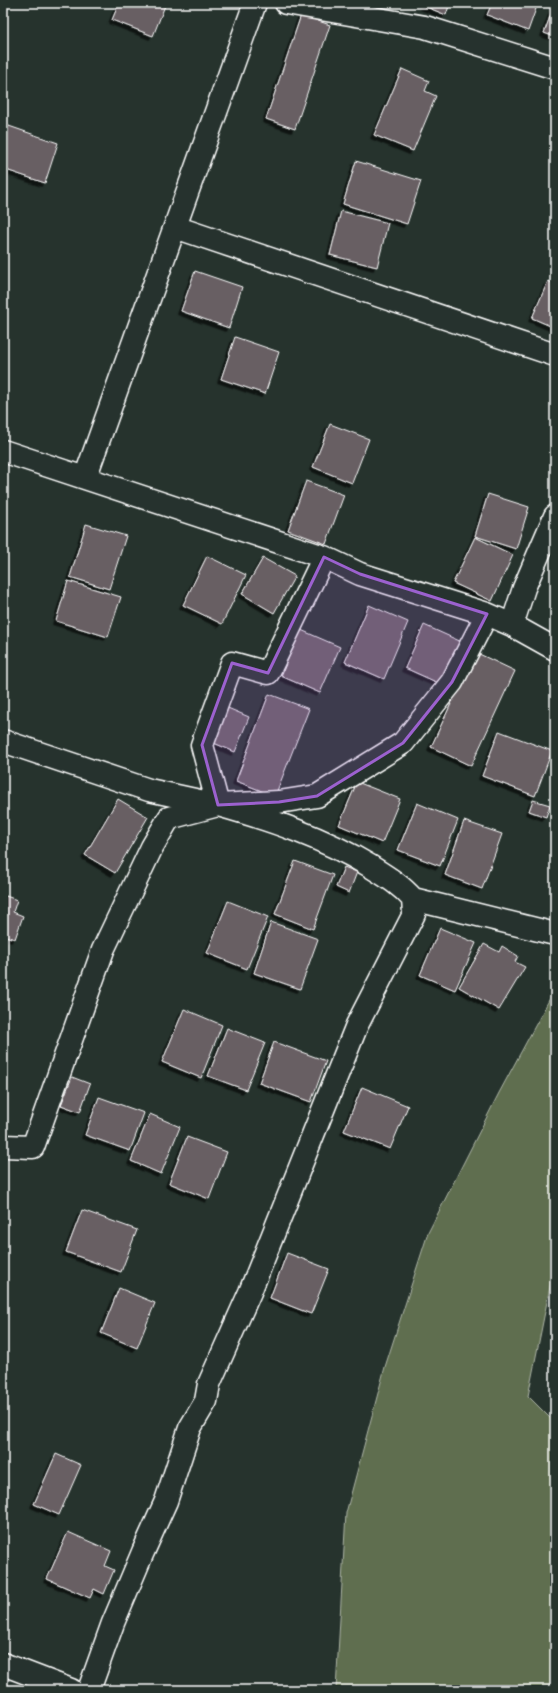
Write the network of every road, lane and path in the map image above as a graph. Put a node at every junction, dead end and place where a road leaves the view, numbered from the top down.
1 (255, 3) edge
2 (286, 3) edge
3 (555, 68) edge
4 (175, 227) junction
5 (555, 355) edge
6 (3, 451) edge
7 (85, 478) junction
8 (555, 516) edge
9 (324, 557) junction
10 (486, 614) junction
11 (512, 625) junction
12 (555, 649) edge
13 (3, 741) edge
14 (218, 805) junction
15 (413, 899) junction
16 (555, 934) edge
17 (3, 1146) edge
18 (3, 1664) edge
19 (71, 1690) edge
20 (88, 1690) edge

1 - 4 street
2 - 3 street
4 - 5 street
4 - 7 street
6 - 7 street
7 - 9 street
8 - 11 street
9 - 10 street
9 - 14 street
10 - 11 street
10 - 14 street
11 - 12 street
13 - 14 street
14 - 15 street
14 - 17 street
15 - 16 street
15 - 20 street
18 - 19 street

